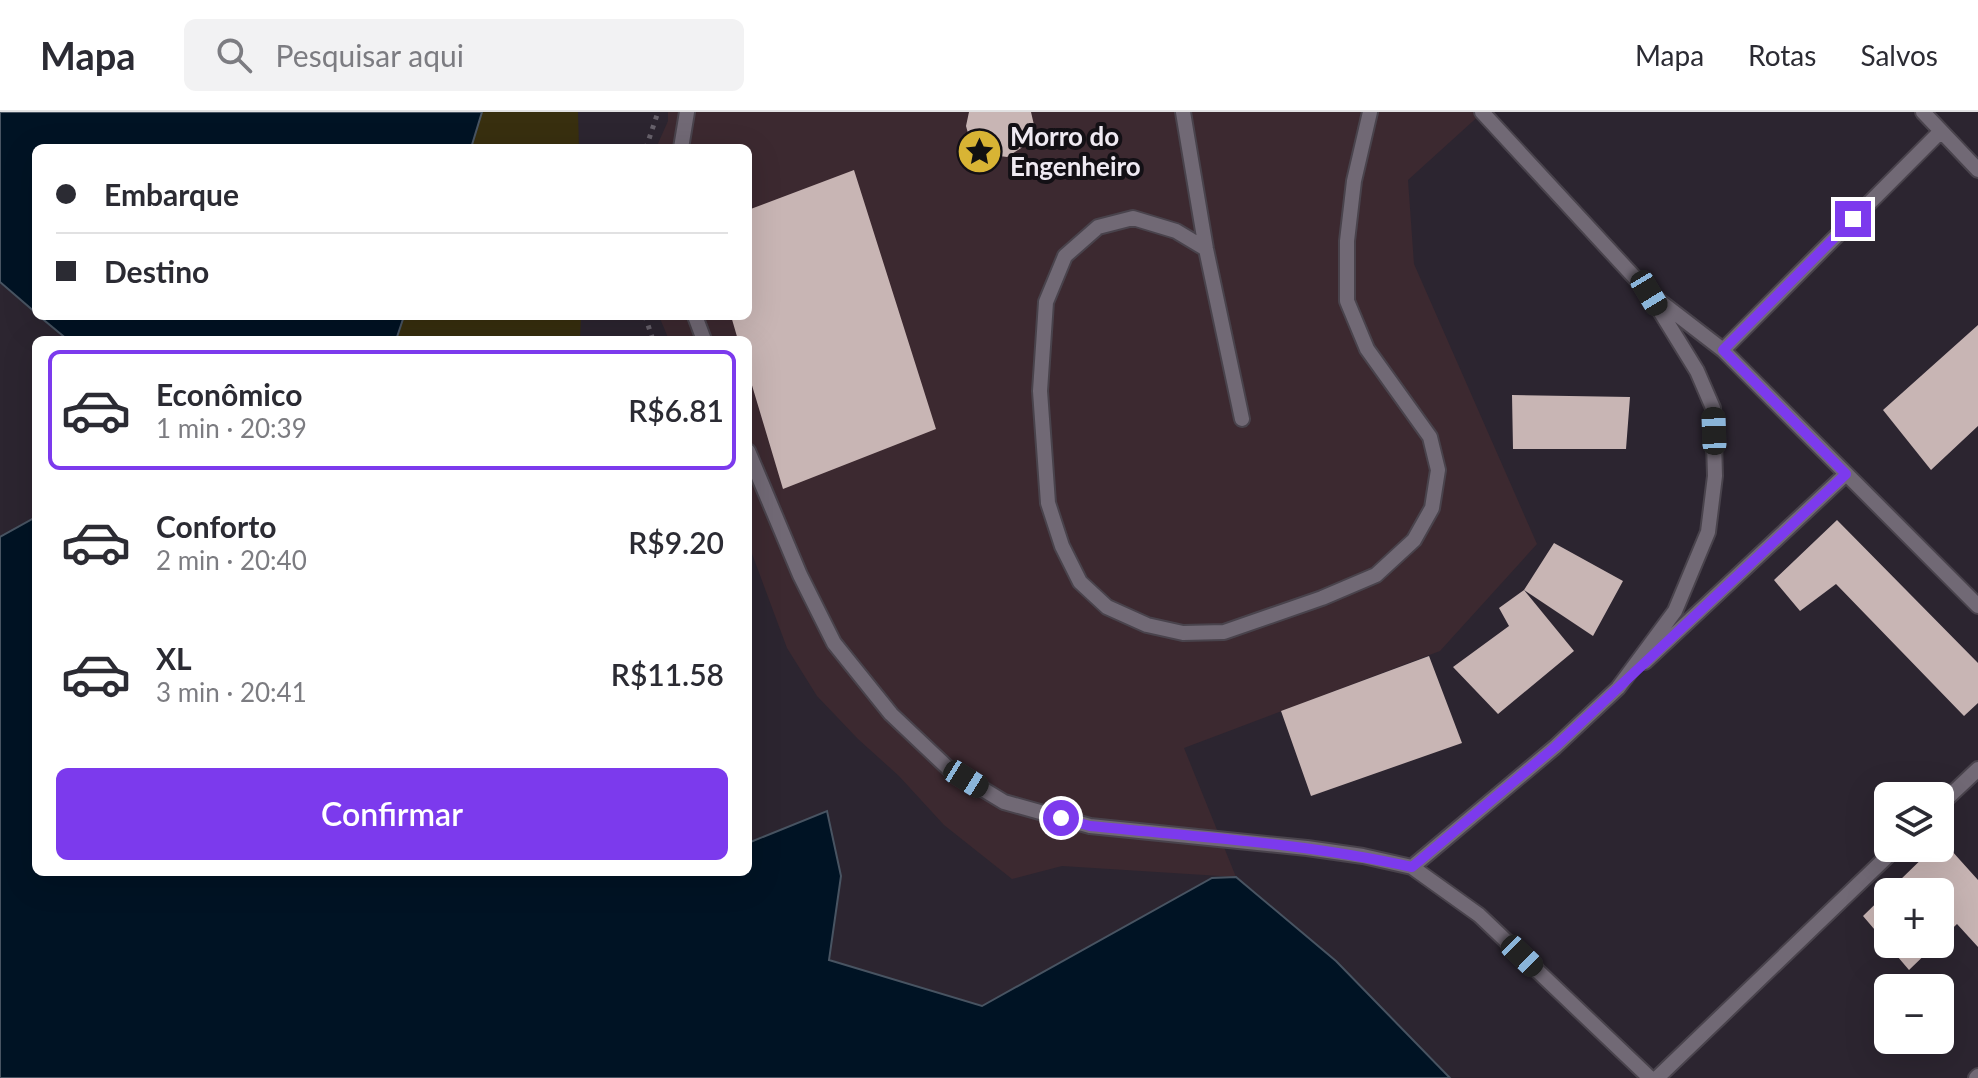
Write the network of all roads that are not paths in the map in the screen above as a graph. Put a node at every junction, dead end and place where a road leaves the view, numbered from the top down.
1 (687, 112) edge
2 (1183, 112) edge
3 (1370, 112) edge
4 (1482, 112) edge
5 (1923, 112) edge
6 (1940, 132) junction
7 (682, 144) edge
8 (1978, 170) edge
9 (1206, 249) junction
10 (1649, 293) junction
11 (1723, 350) junction
12 (1242, 419) dead end
13 (752, 461) edge
14 (1846, 474) junction
15 (1978, 606) edge
16 (1618, 688) junction
17 (1978, 769) edge
18 (1954, 792) edge
19 (1881, 862) edge
20 (1412, 867) junction
21 (1650, 1078) edge
22 (1657, 1078) edge

1 - 7 lane
2 - 9 lane
3 - 9 lane
4 - 10 lane
5 - 6 lane
6 - 8 lane
6 - 11 lane
9 - 12 lane
10 - 11 lane
10 - 16 lane
11 - 14 lane
13 - 20 lane
14 - 15 lane
14 - 16 lane
16 - 20 lane
17 - 18 lane
19 - 22 lane
20 - 21 lane

